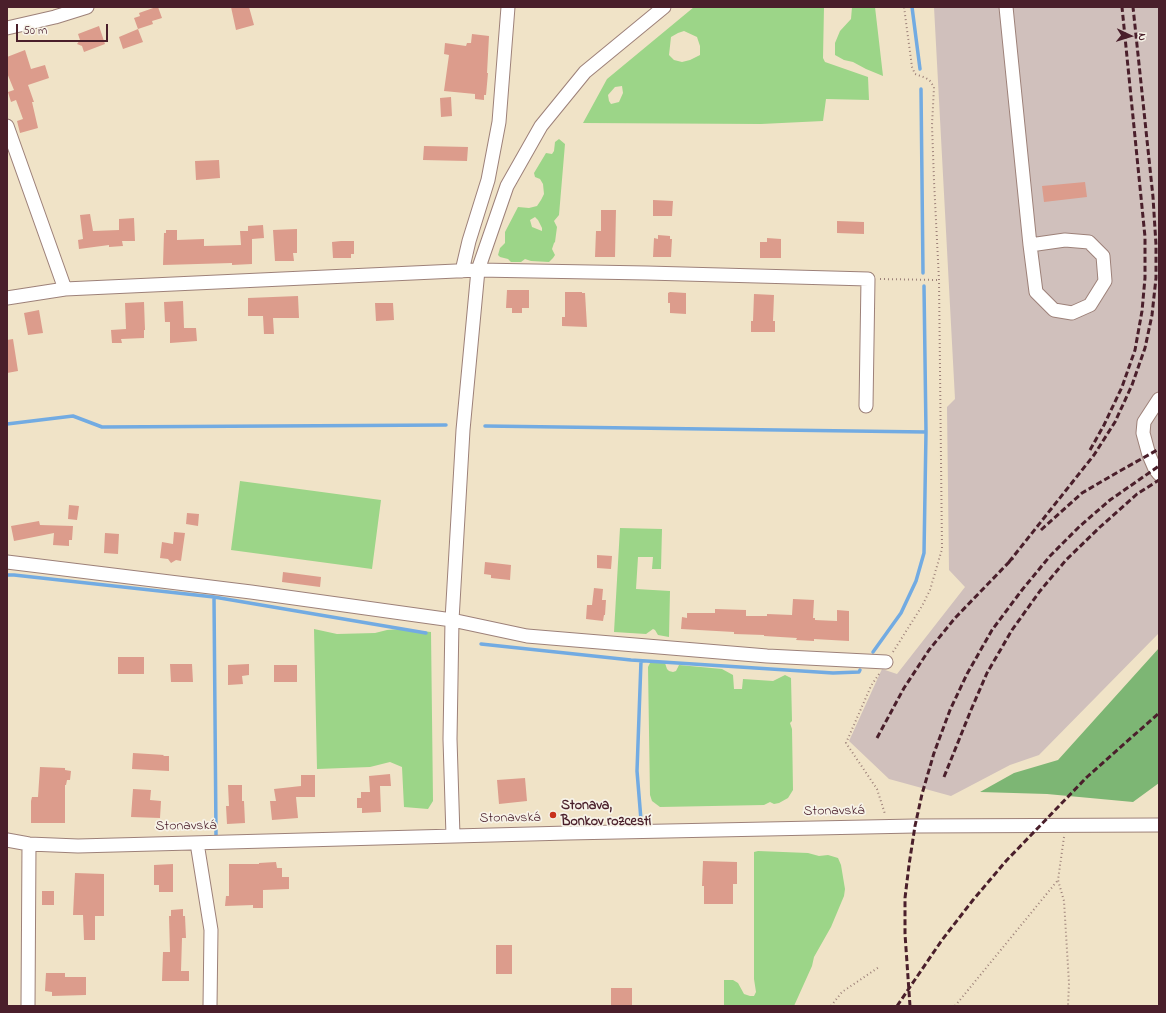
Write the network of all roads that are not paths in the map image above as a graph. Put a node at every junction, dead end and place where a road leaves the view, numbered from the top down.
1 (87, 7) edge
2 (508, 7) edge
3 (664, 7) edge
4 (1006, 7) edge
5 (7, 28) edge
6 (7, 126) edge
7 (1030, 245) junction
8 (478, 270) junction
9 (462, 271) junction
10 (65, 289) junction
11 (7, 298) edge
12 (1159, 399) edge
13 (866, 406) dead end
14 (1159, 474) edge
15 (7, 562) edge
16 (452, 620) junction
17 (886, 662) road end
18 (1159, 825) edge
19 (453, 836) junction
20 (7, 840) edge
21 (197, 843) junction
22 (29, 844) junction
23 (28, 1006) edge
24 (210, 1006) edge

1 - 5 street
2 - 9 street
3 - 8 street
4 - 7 street
6 - 10 street
7 - 7 street
8 - 9 street
8 - 13 street
8 - 16 street
9 - 10 street
10 - 11 street
12 - 14 street
15 - 16 street
16 - 17 street
16 - 19 street
18 - 19 street, Stonavská
19 - 21 street, Stonavská
20 - 22 street, Stonavská
21 - 22 street, Stonavská
21 - 24 street
22 - 23 street

